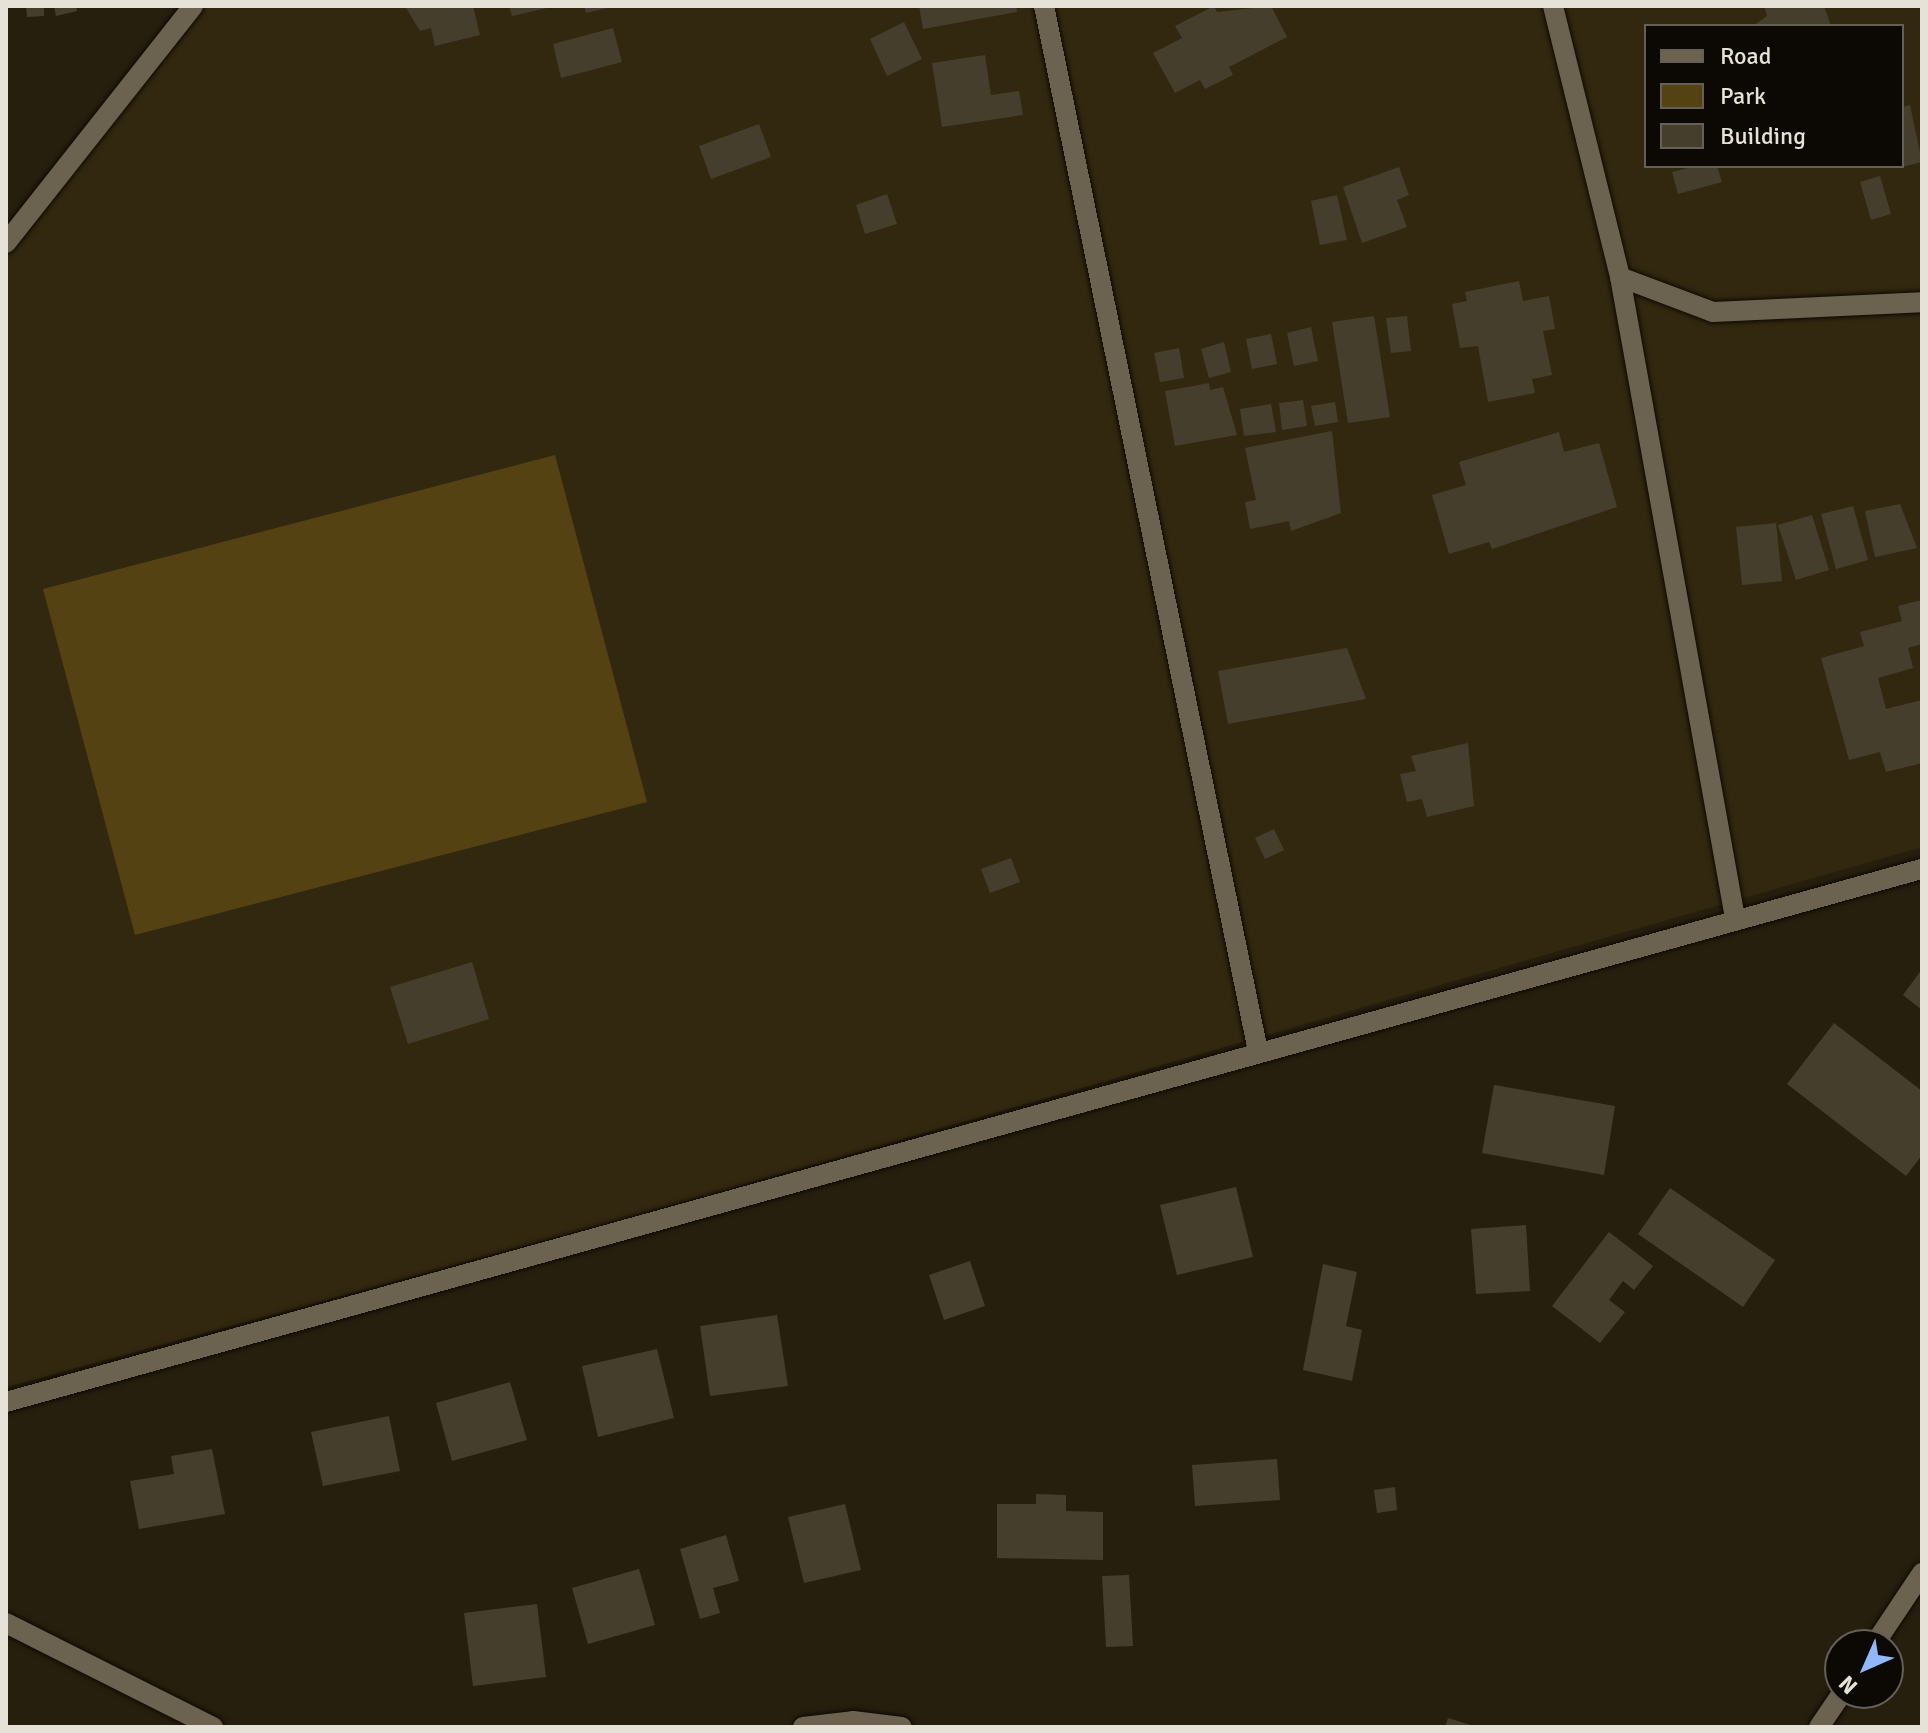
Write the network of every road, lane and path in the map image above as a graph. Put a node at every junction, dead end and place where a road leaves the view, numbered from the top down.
1 (193, 6) edge
2 (1044, 6) edge
3 (1553, 6) edge
4 (6, 243) edge
5 (1620, 277) junction
6 (1922, 302) edge
7 (1922, 869) edge
8 (1735, 918) junction
9 (1258, 1051) junction
10 (6, 1402) edge
11 (1922, 1573) edge
12 (6, 1623) edge
13 (1885, 1629) edge
14 (1831, 1709) edge
15 (213, 1727) edge
16 (803, 1727) edge
17 (902, 1727) edge
18 (1819, 1727) edge

1 - 4 street
2 - 9 street
3 - 5 street
5 - 6 street
5 - 8 street
7 - 8 street
8 - 9 street
9 - 10 street
11 - 13 street
12 - 15 street
14 - 18 street
16 - 17 street

